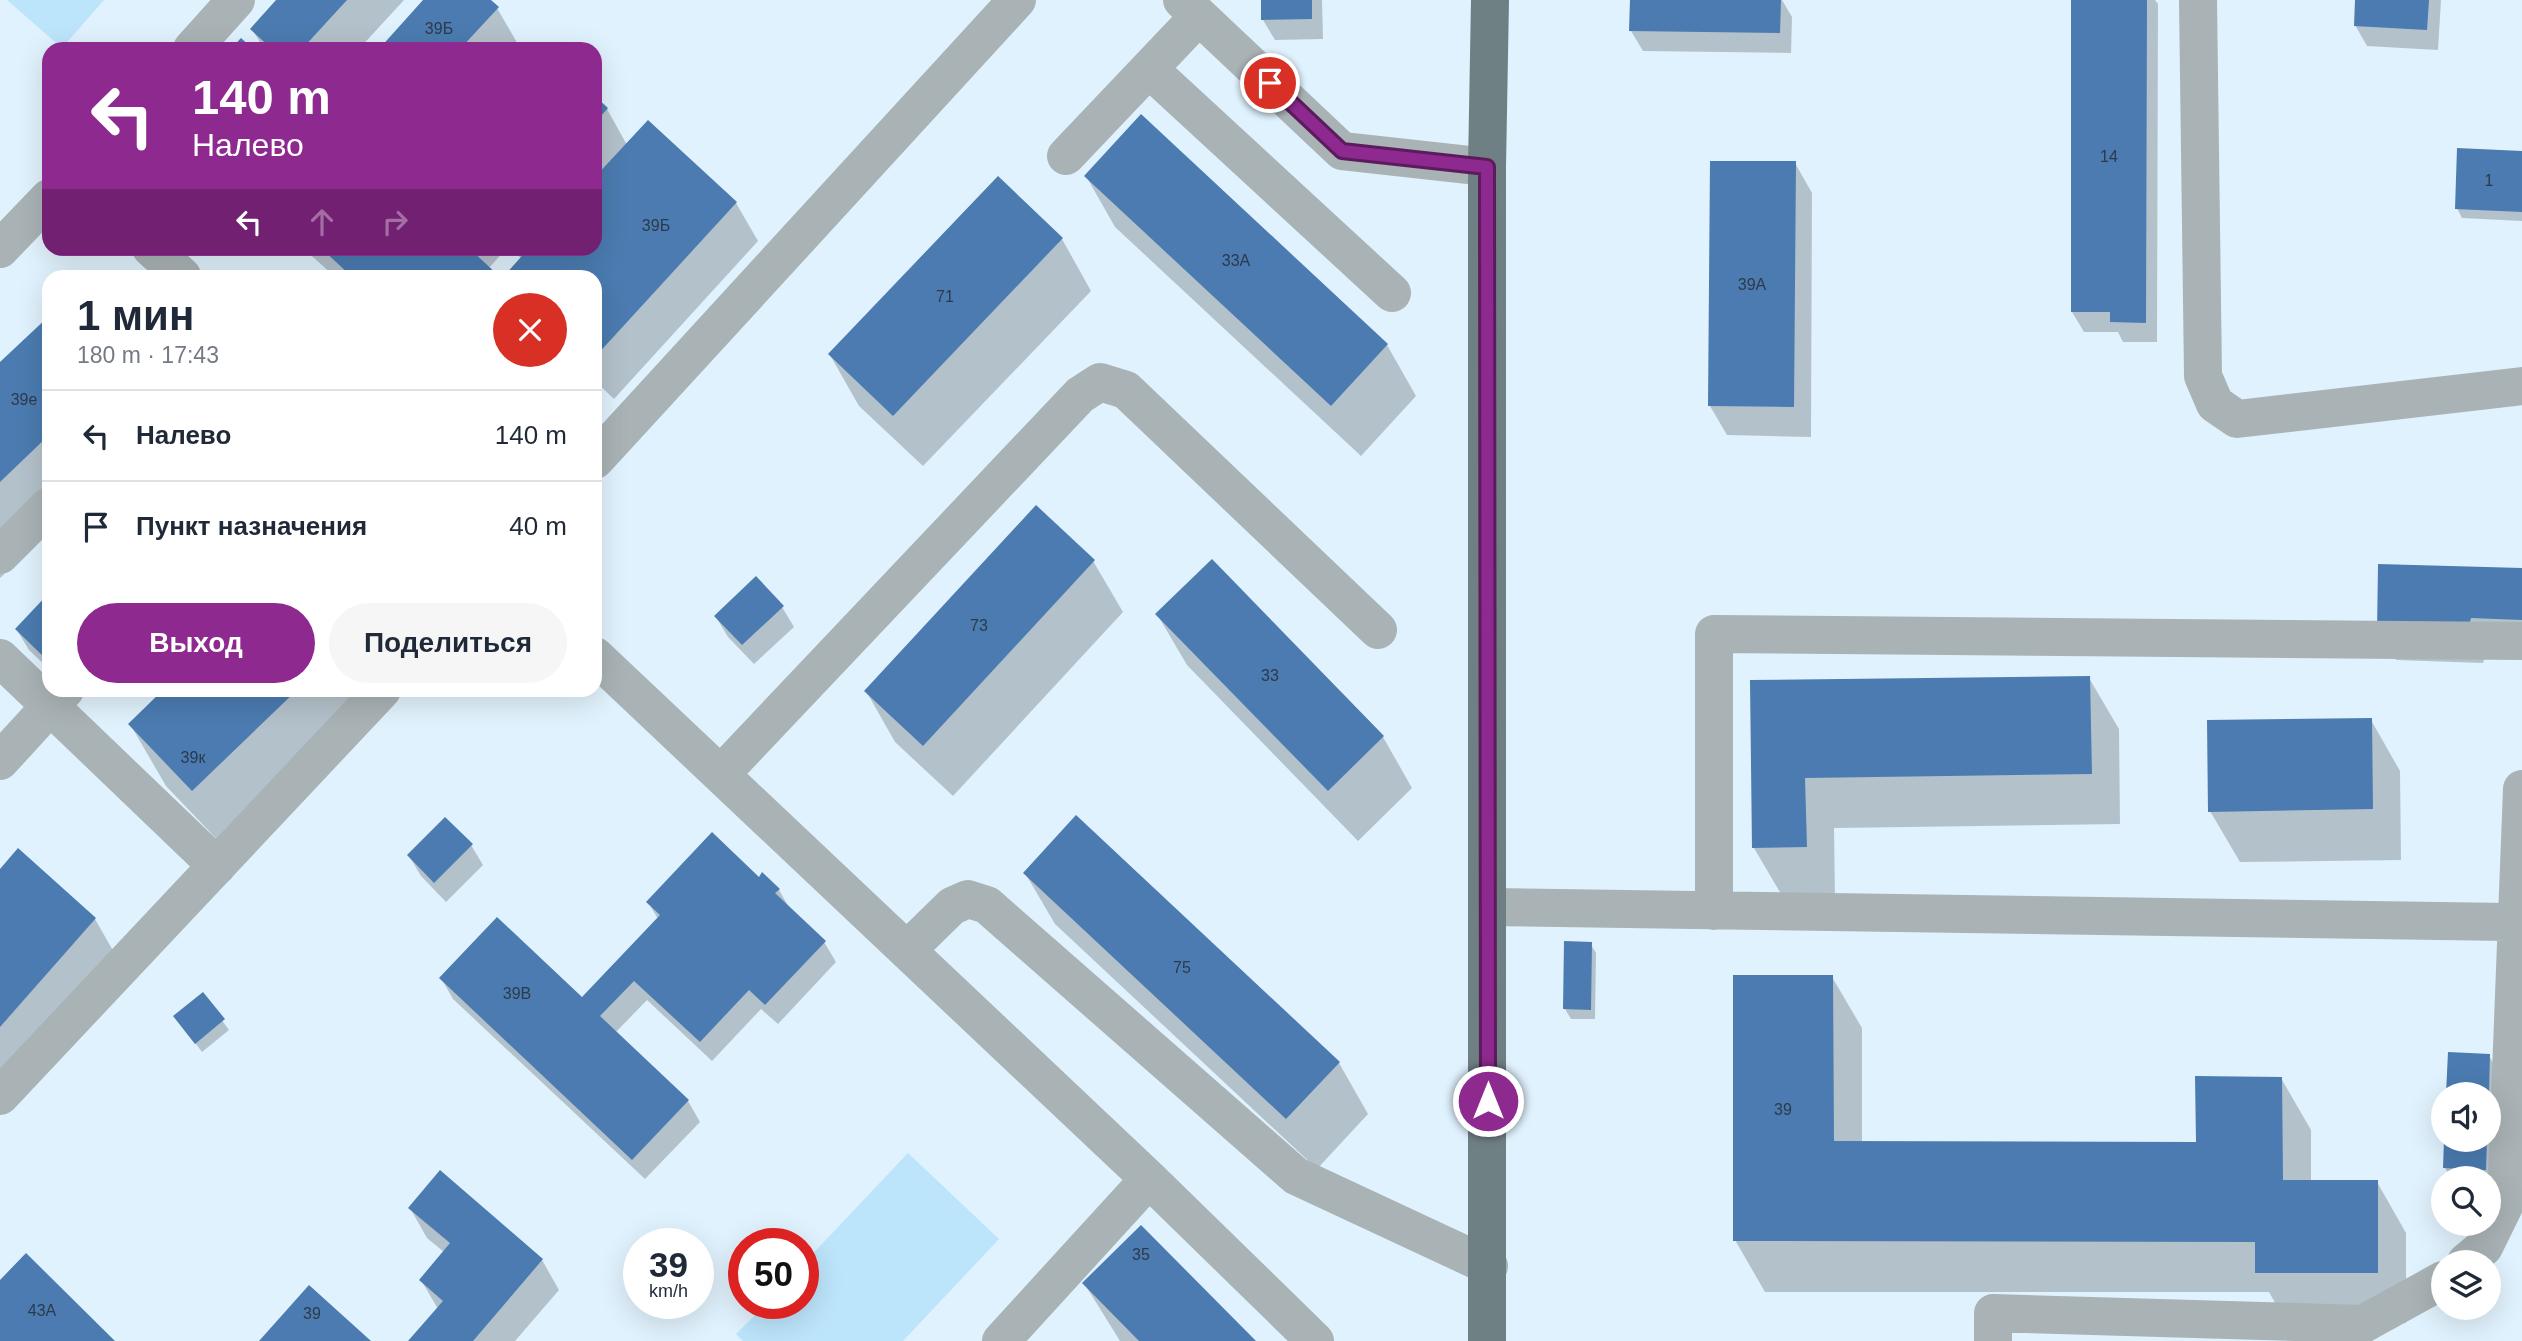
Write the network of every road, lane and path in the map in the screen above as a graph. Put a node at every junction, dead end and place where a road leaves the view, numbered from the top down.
1 (236, 0) edge
2 (1017, 0) edge
3 (1490, 0) edge
4 (2198, 0) edge
5 (1190, 8) edge
6 (198, 42) edge
7 (1149, 69) junction
8 (1066, 156) dead end
9 (1487, 167) junction
10 (42, 205) edge
11 (0, 249) edge
12 (160, 256) edge
13 (175, 270) edge
14 (1392, 293) dead end
15 (2522, 387) edge
16 (602, 452) edge
17 (42, 513) edge
18 (0, 555) edge
19 (1378, 629) dead end
20 (2522, 641) edge
21 (0, 658) edge
22 (602, 663) edge
23 (42, 687) edge
24 (375, 697) edge
25 (58, 698) edge
26 (0, 761) edge
27 (721, 774) junction
28 (2522, 789) edge
29 (217, 866) junction
30 (1488, 907) junction
31 (1714, 911) junction
32 (2519, 919) edge
33 (908, 949) junction
34 (0, 1096) edge
35 (2514, 1173) edge
36 (1149, 1179) junction
37 (2480, 1250) edge
38 (1489, 1266) junction
39 (2431, 1287) edge
40 (1001, 1341) edge
41 (1315, 1341) edge
42 (1487, 1341) edge
43 (1993, 1341) edge

1 - 6 street
2 - 16 street
3 - 9 main road
4 - 15 street
5 - 7 street
5 - 9 street
7 - 8 street
7 - 14 street
9 - 30 main road
10 - 11 street
12 - 13 street
17 - 18 street
19 - 27 street
20 - 31 street
21 - 23 street
22 - 27 street
24 - 29 street
25 - 26 street
25 - 29 street
27 - 33 street
28 - 32 street
29 - 34 street
30 - 31 street
30 - 38 main road
31 - 32 street
32 - 35 street
33 - 36 street
33 - 38 street
35 - 37 street
36 - 40 street
36 - 41 street
38 - 42 main road
39 - 43 street

